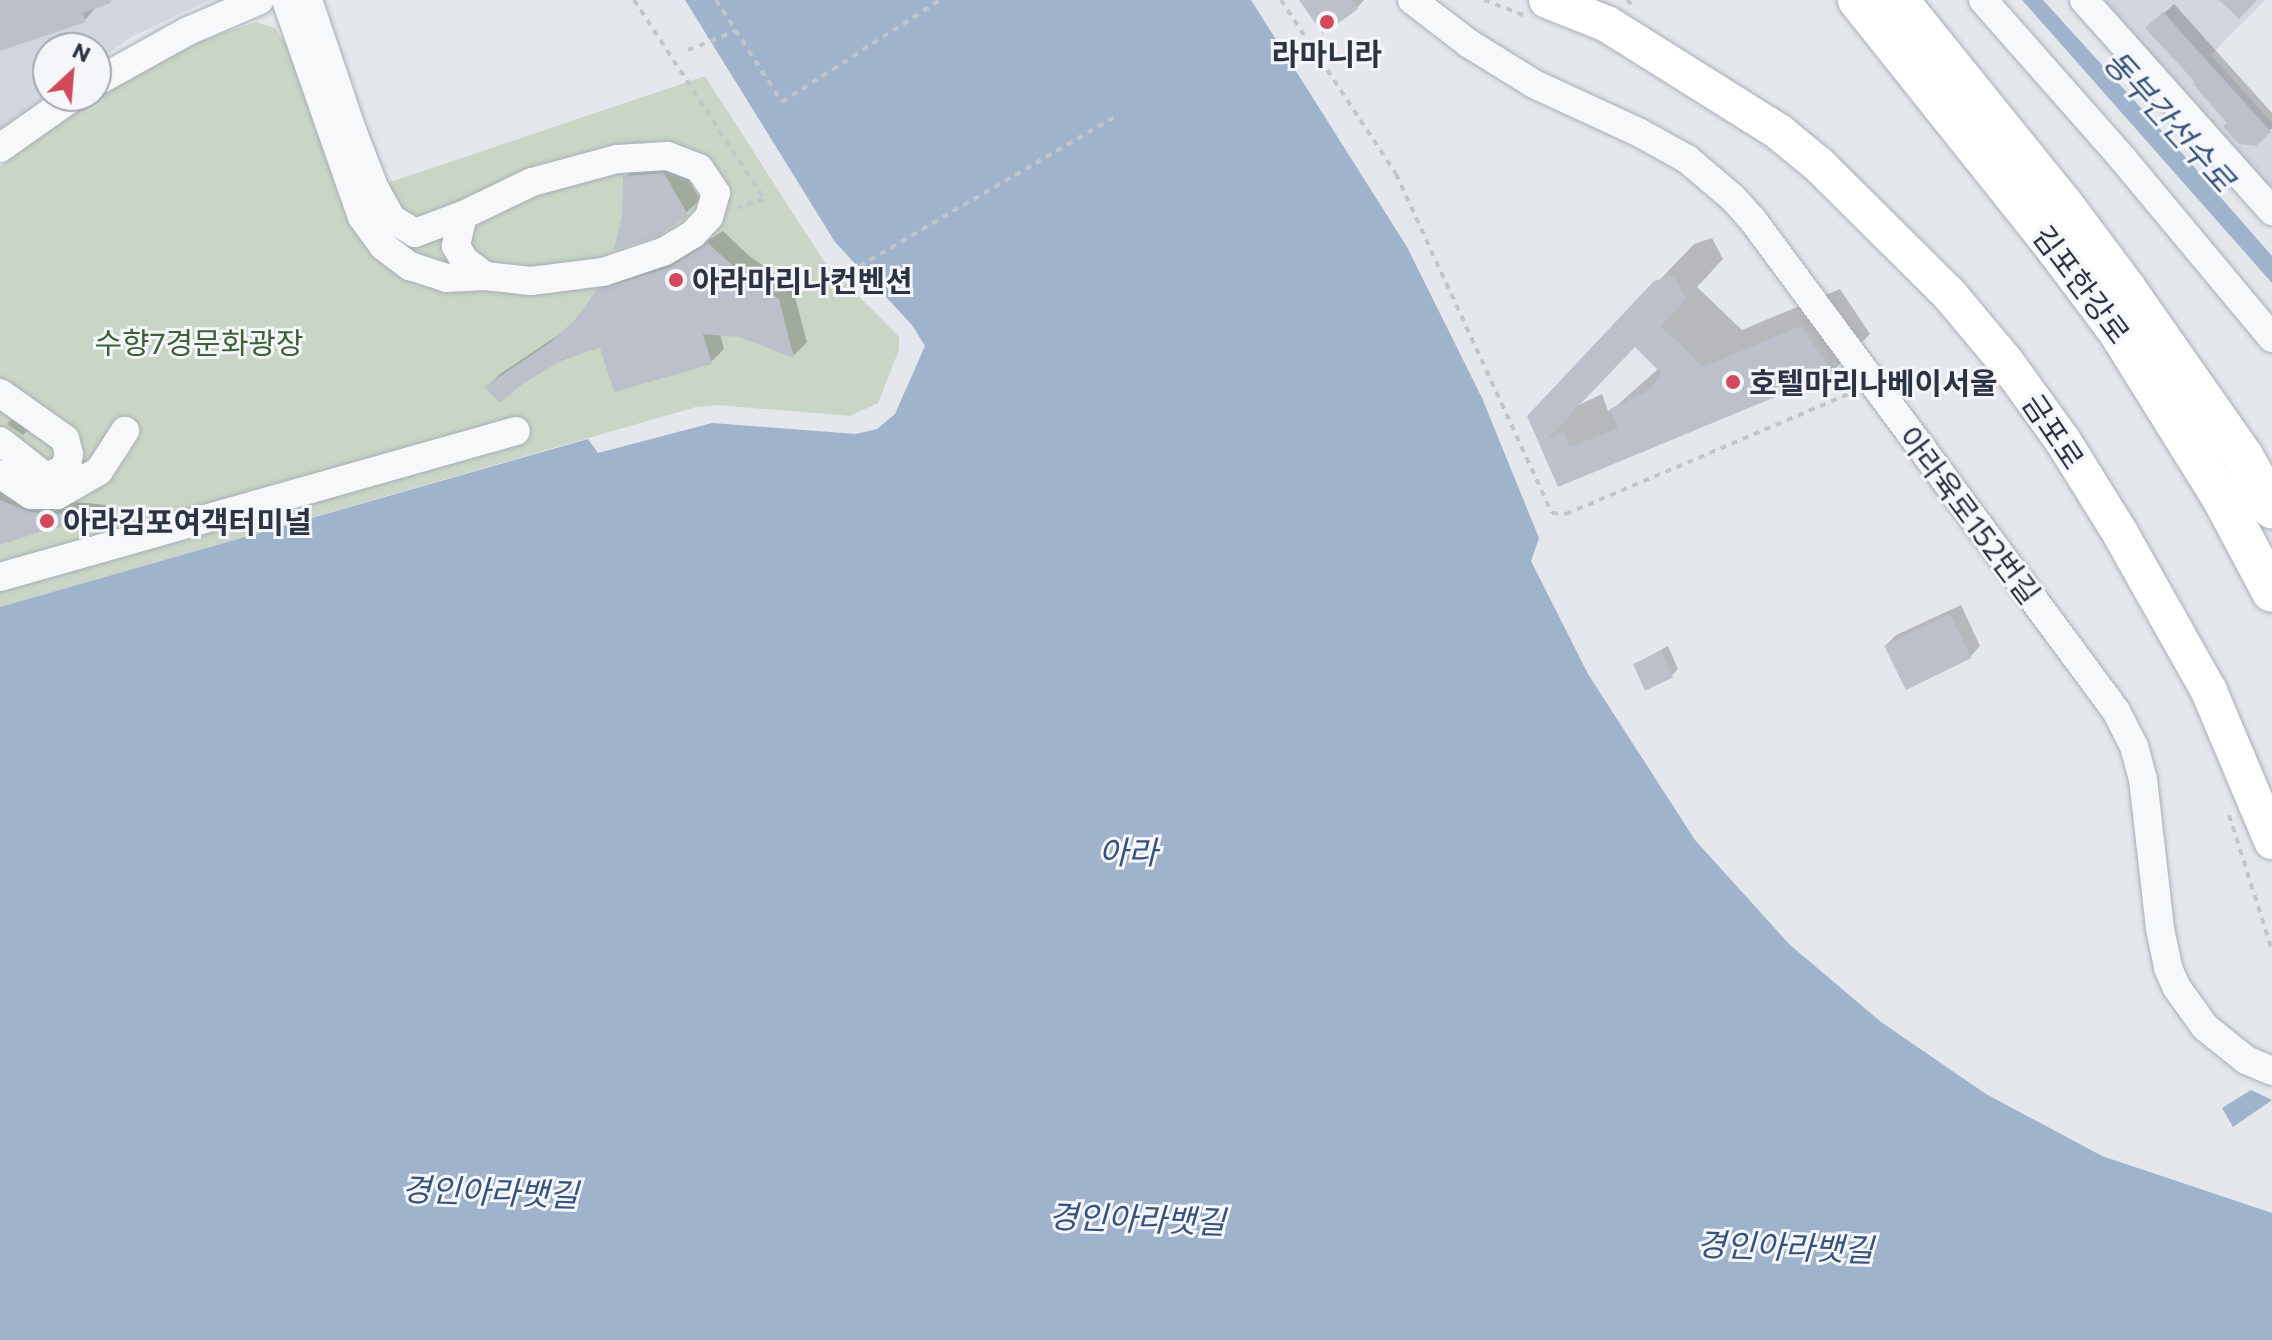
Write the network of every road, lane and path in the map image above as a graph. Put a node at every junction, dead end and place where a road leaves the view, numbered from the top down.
1 (260, 0) edge
2 (286, 0) edge
3 (308, 0) edge
4 (634, 0) edge
5 (716, 0) edge
6 (940, 0) edge
7 (1281, 0) edge
8 (1412, 0) edge
9 (1547, 0) edge
10 (1858, 0) edge
11 (1898, 0) edge
12 (1983, 0) edge
13 (2084, 0) edge
14 (1599, 12) edge
15 (736, 31) junction
16 (688, 50) dead end
17 (112, 73) edge
18 (51, 112) edge
19 (1114, 117) dead end
20 (0, 148) edge
21 (714, 206) junction
22 (372, 211) junction
23 (2272, 211) edge
24 (463, 215) junction
25 (415, 233) junction
26 (427, 274) junction
27 (485, 276) junction
28 (839, 278) dead end
29 (2264, 309) edge
30 (2272, 338) edge
31 (1873, 383) junction
32 (0, 393) edge
33 (516, 431) dead end
34 (65, 439) junction
35 (0, 441) edge
36 (68, 467) junction
37 (0, 474) edge
38 (57, 495) junction
39 (2272, 508) edge
40 (0, 577) edge
41 (2272, 592) edge
42 (2223, 801) dead end
43 (2272, 841) edge
44 (2272, 950) edge
45 (2272, 1071) edge

1 - 17 street
2 - 22 street
3 - 22 street
4 - 21 path
5 - 15 path
6 - 15 path
7 - 31 path
8 - 31 street, 아라육로152번길
9 - 14 main road, 금포로
10 - 41 highway, 김포한강로
11 - 39 highway, 김포한강로
12 - 29 street
13 - 23 street
14 - 43 main road, 금포로
15 - 16 path
18 - 20 street
19 - 28 path
21 - 24 street
21 - 27 street
22 - 25 street
22 - 26 street
24 - 25 street
24 - 27 street
25 - 26 street
26 - 27 street
29 - 30 street
31 - 45 street, 아라육로152번길
32 - 34 street
33 - 40 street
34 - 36 street
34 - 38 street
35 - 36 street
36 - 38 street
37 - 38 street
42 - 44 path

